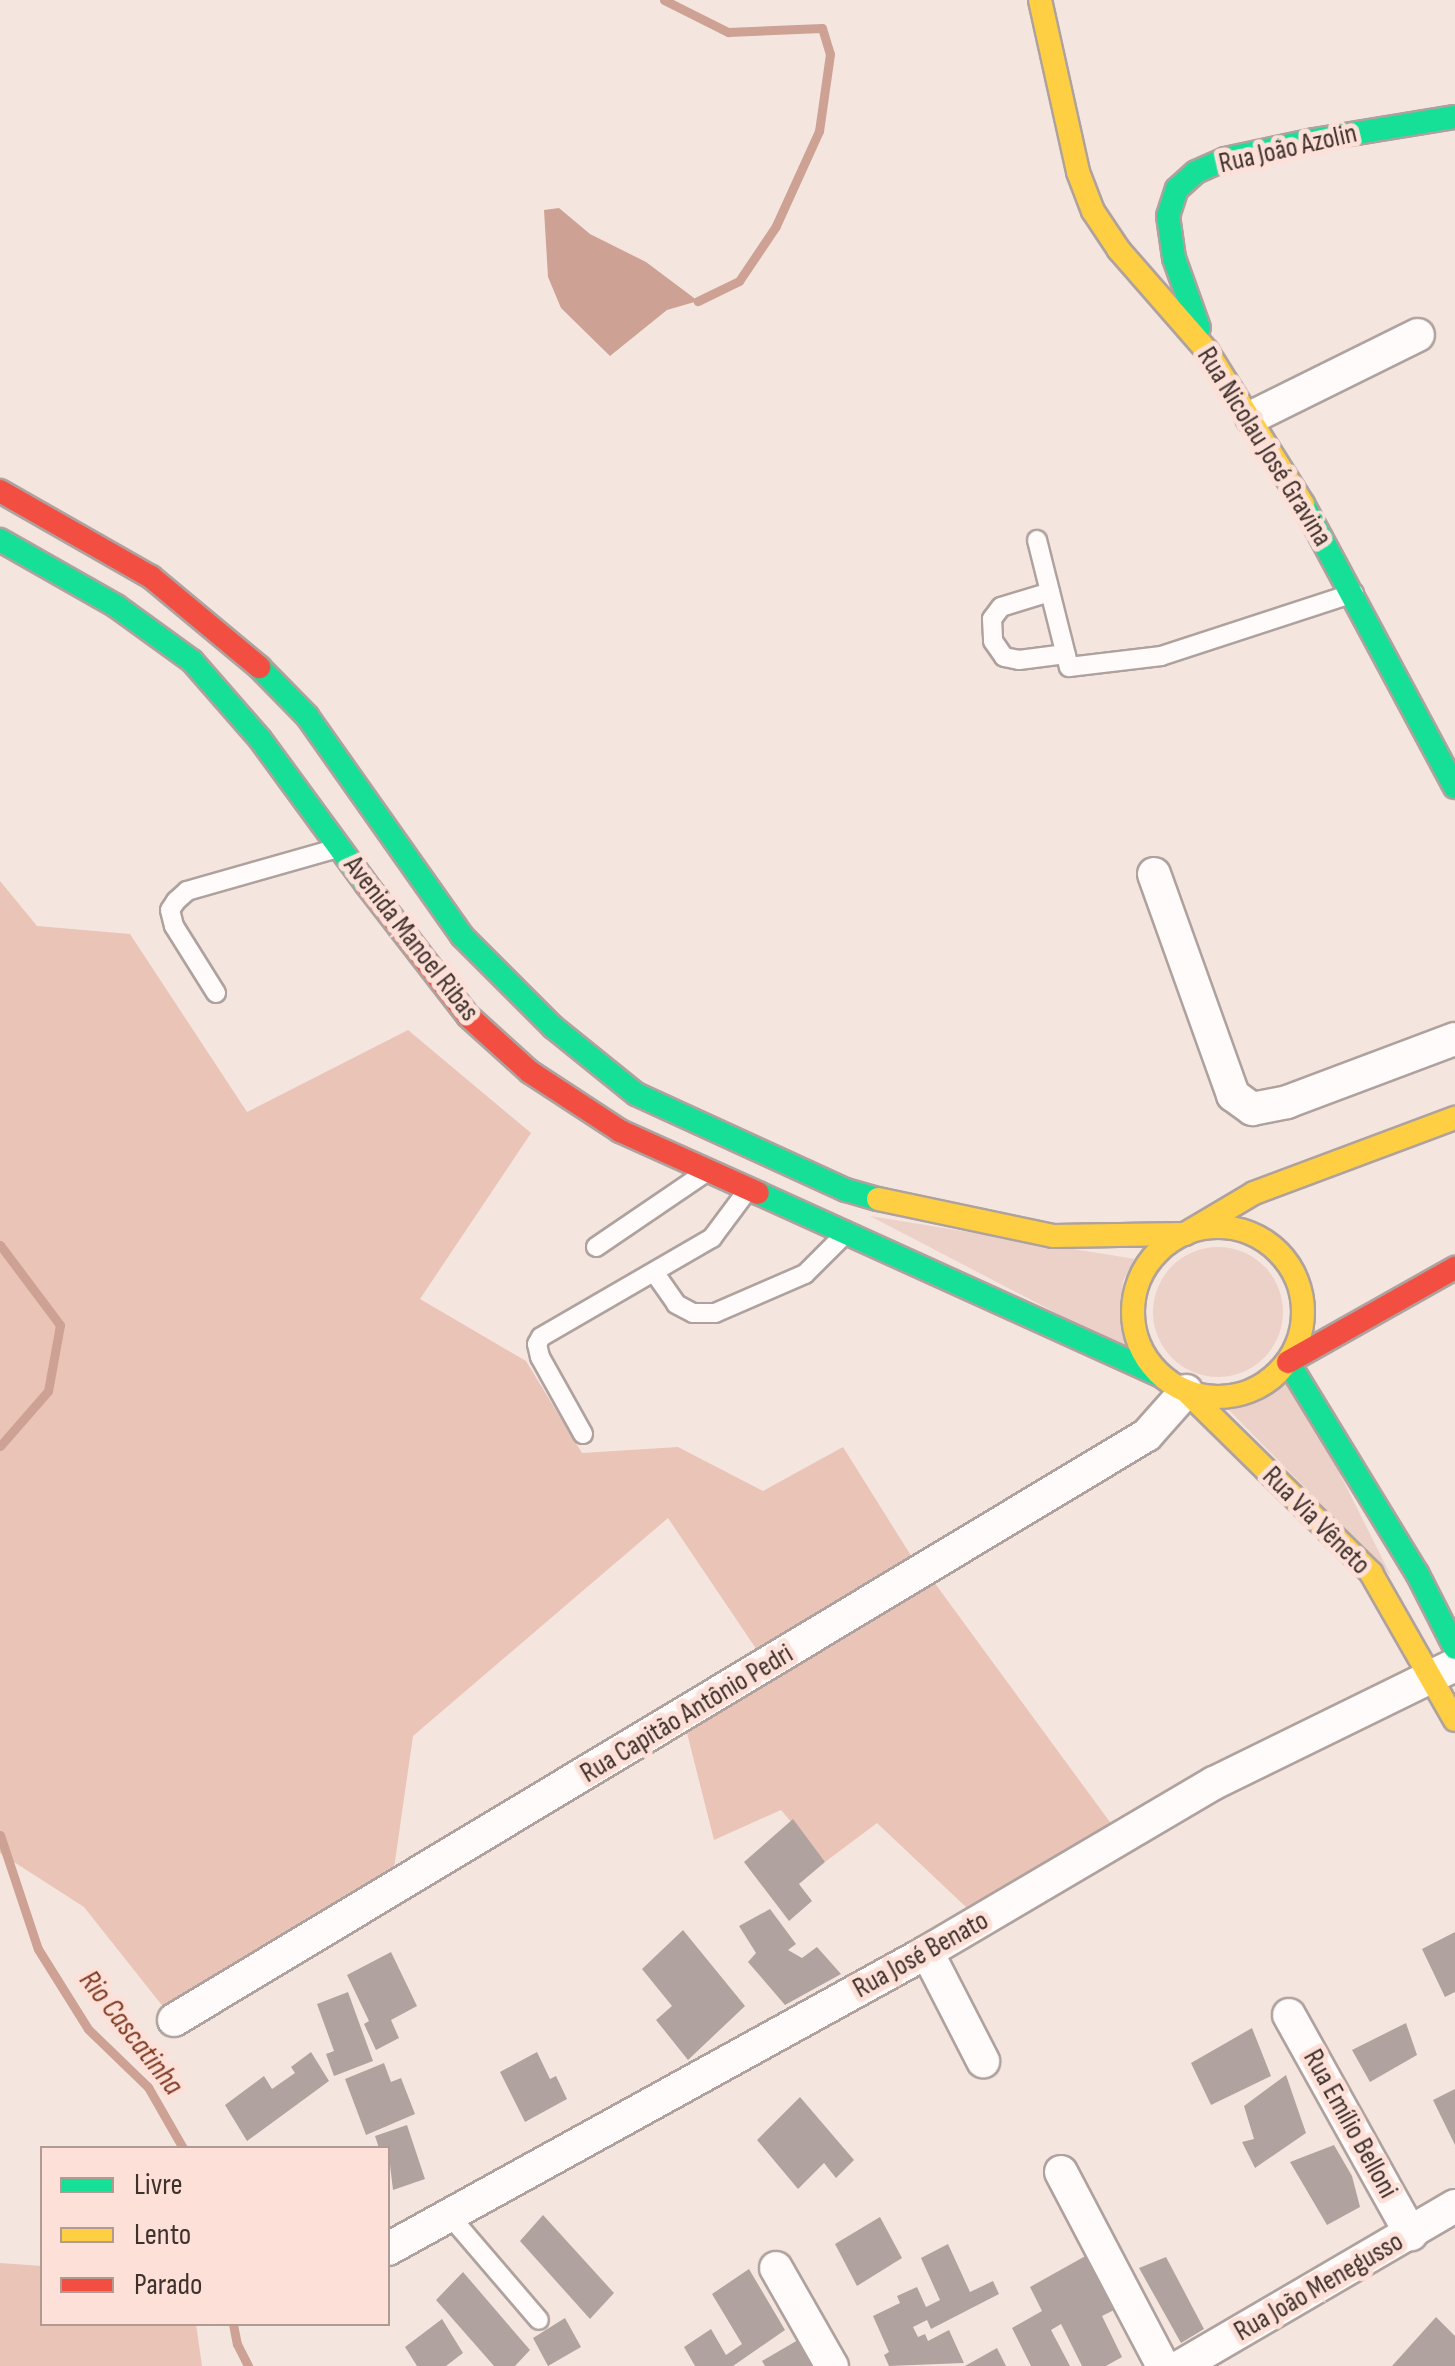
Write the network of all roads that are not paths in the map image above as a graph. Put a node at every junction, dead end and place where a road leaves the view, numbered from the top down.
1 (1040, 0) edge
2 (1455, 117) edge
3 (1418, 336) dead end
4 (1207, 350) junction
5 (1252, 417) junction
6 (0, 492) edge
7 (0, 540) edge
8 (1037, 540) dead end
9 (1050, 592) junction
10 (1354, 592) junction
11 (1066, 654) junction
12 (1455, 788) edge
13 (339, 847) junction
14 (1154, 874) dead end
15 (216, 993) dead end
16 (1455, 1040) edge
17 (1455, 1118) edge
18 (706, 1172) junction
19 (748, 1191) junction
20 (1254, 1192) junction
21 (1185, 1234) junction
22 (843, 1236) junction
23 (1102, 1236) junction
24 (596, 1247) dead end
25 (1455, 1268) edge
26 (654, 1272) junction
27 (1288, 1362) junction
28 (1174, 1384) junction
29 (583, 1434) dead end
30 (1455, 1648) edge
31 (1444, 1670) edge
32 (1455, 1720) edge
33 (927, 1952) junction
34 (1289, 2015) dead end
35 (174, 2020) dead end
36 (983, 2060) dead end
37 (1060, 2172) dead end
38 (1455, 2206) edge
39 (450, 2215) junction
40 (1410, 2234) junction
41 (390, 2248) edge
42 (776, 2268) dead end
43 (538, 2320) dead end
44 (832, 2366) edge
45 (1164, 2366) edge
46 (1182, 2366) edge

1 - 4 main road, Rua Nicolau José Gravina
2 - 4 main road, Rua João Azolin
3 - 5 street
4 - 5 main road, Rua Nicolau José Gravina
5 - 10 main road, Rua Nicolau José Gravina
6 - 23 main road, Avenida Manoel Ribas
7 - 13 main road, Avenida Manoel Ribas
8 - 9 lane
9 - 11 lane
9 - 11 lane
10 - 11 lane
10 - 12 main road, Rua Nicolau José Gravina
13 - 15 lane
13 - 18 main road, Avenida Manoel Ribas
14 - 16 street
17 - 20 main road, Avenida Manoel Ribas
18 - 19 main road, Avenida Manoel Ribas
18 - 24 lane
19 - 22 main road, Avenida Manoel Ribas
19 - 26 lane
20 - 21 main road, Avenida Manoel Ribas
20 - 23 main road, Avenida Manoel Ribas
21 - 23 main road, Avenida Manoel Ribas
21 - 27 main road
21 - 28 main road
22 - 26 lane
22 - 28 main road, Avenida Manoel Ribas
25 - 27 main road
26 - 29 lane
27 - 28 main road
27 - 30 main road, Rua Via Vêneto
28 - 31 main road, Rua Via Vêneto
28 - 35 street, Rua Capitão Antônio Pedri
31 - 32 main road, Rua Via Vêneto
31 - 33 street, Rua José Benato
33 - 36 street
33 - 39 street, Rua José Benato
34 - 40 street, Rua Emílio Belloni
37 - 45 street
38 - 40 street, Rua João Menegusso
39 - 41 street, Rua José Benato
39 - 43 lane
40 - 46 street, Rua João Menegusso
42 - 44 street

